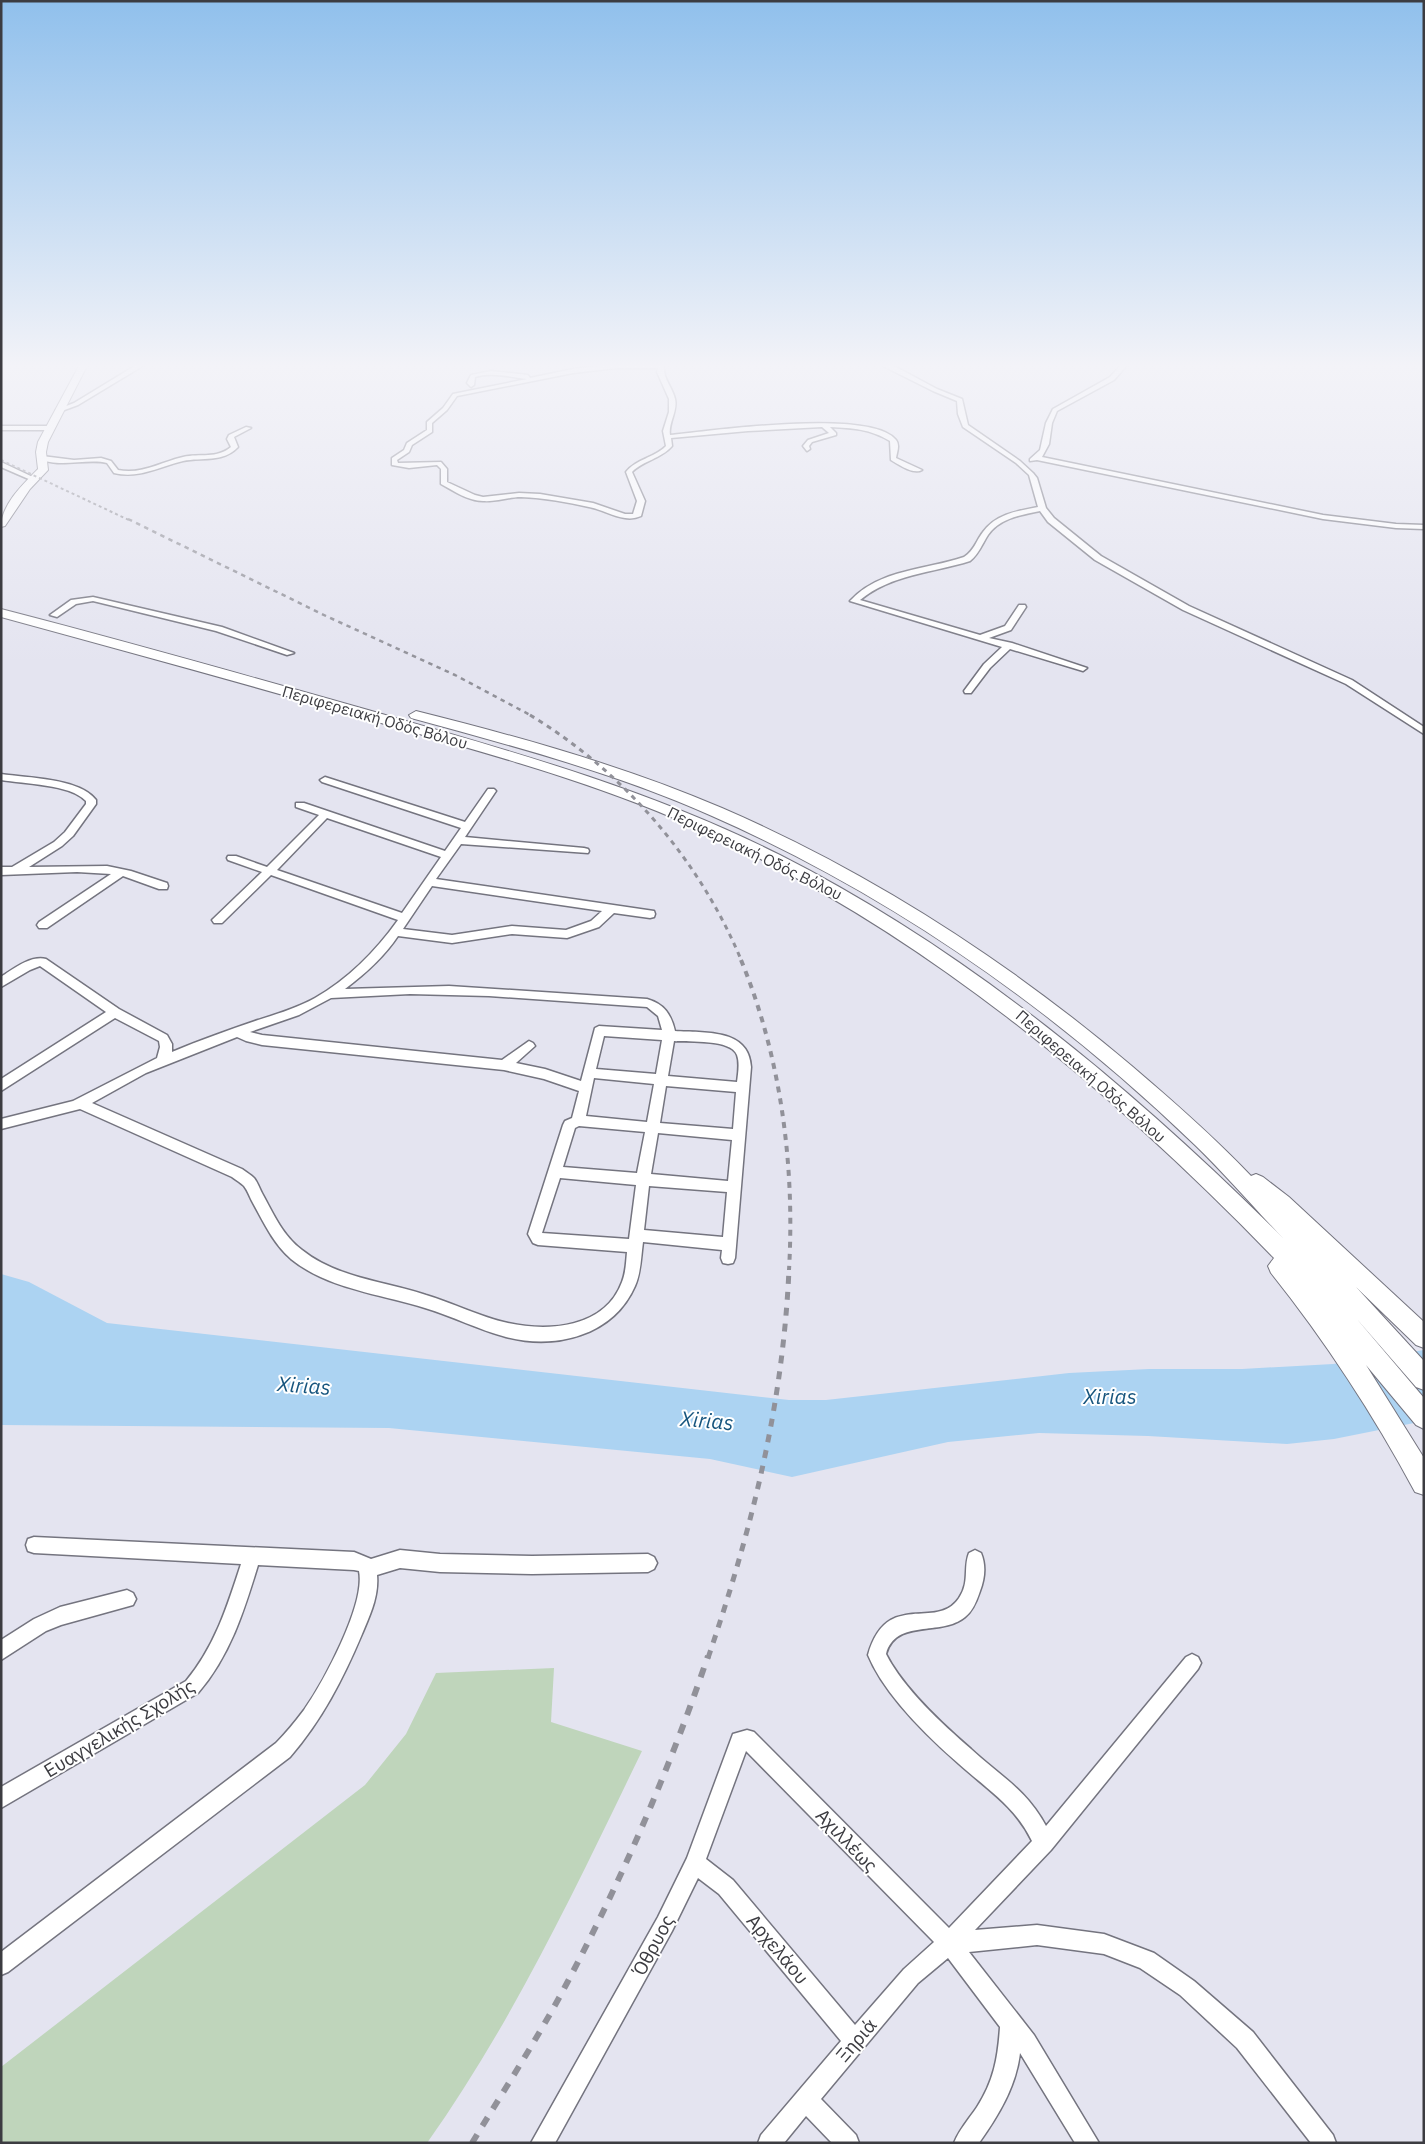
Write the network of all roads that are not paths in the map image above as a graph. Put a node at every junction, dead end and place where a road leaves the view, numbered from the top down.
1 (1, 464) edge
2 (43, 464) edge
3 (110, 464) edge
4 (168, 464) edge
5 (395, 464) edge
6 (428, 464) edge
7 (440, 464) edge
8 (637, 464) edge
9 (901, 464) edge
10 (1020, 464) edge
11 (1067, 464) edge
12 (919, 470) dead end
13 (33, 479) junction
14 (1042, 508) junction
15 (1, 524) edge
16 (1424, 527) edge
17 (1, 601) edge
18 (1022, 606) dead end
19 (1, 613) edge
20 (54, 615) junction
21 (981, 638) junction
22 (1009, 645) junction
23 (290, 653) dead end
24 (1083, 668) dead end
25 (968, 691) dead end
26 (1424, 731) edge
27 (1, 777) edge
28 (325, 780) dead end
29 (491, 791) dead end
30 (300, 805) dead end
31 (325, 814) junction
32 (467, 826) junction
33 (458, 840) junction
34 (584, 851) dead end
35 (447, 855) junction
36 (232, 858) dead end
37 (1, 871) edge
38 (14, 871) junction
39 (270, 871) junction
40 (121, 872) junction
41 (430, 882) junction
42 (163, 886) dead end
43 (612, 908) junction
44 (650, 914) dead end
45 (404, 918) junction
46 (218, 920) dead end
47 (43, 925) dead end
48 (395, 932) junction
49 (1, 982) edge
50 (331, 994) junction
51 (115, 1012) junction
52 (239, 1032) junction
53 (669, 1034) junction
54 (529, 1046) dead end
55 (162, 1062) junction
56 (504, 1065) junction
57 (589, 1073) junction
58 (661, 1079) junction
59 (1, 1086) edge
60 (586, 1088) junction
61 (743, 1088) junction
62 (80, 1103) junction
63 (578, 1121) junction
64 (1, 1124) edge
65 (652, 1128) junction
66 (739, 1135) junction
67 (1208, 1145) junction
68 (1192, 1165) joint
69 (555, 1172) junction
70 (643, 1180) junction
71 (734, 1187) junction
72 (635, 1241) junction
73 (1424, 1337) edge
74 (1351, 1344) junction
75 (1424, 1378) edge
76 (1424, 1417) edge
77 (1424, 1483) edge
78 (34, 1545) dead end
79 (252, 1557) junction
80 (976, 1559) dead end
81 (648, 1563) dead end
82 (368, 1570) junction
83 (127, 1599) dead end
84 (1, 1651) edge
85 (1192, 1664) dead end
86 (744, 1739) joint
87 (1, 1798) edge
88 (1044, 1844) junction
89 (695, 1863) junction
90 (948, 1943) junction
91 (1, 1965) edge
92 (1011, 2024) junction
93 (855, 2041) junction
94 (805, 2099) junction
95 (542, 2143) edge
96 (769, 2143) edge
97 (848, 2143) edge
98 (965, 2143) edge
99 (1088, 2143) edge
100 (1325, 2143) edge

1 - 13 street
2 - 13 main road
3 - 4 street
5 - 6 street
7 - 8 street
9 - 12 street
10 - 14 street
11 - 16 street
13 - 15 main road
14 - 21 street
14 - 26 street
17 - 20 main road, Περιφερειακή Οδός Βόλου
18 - 21 street
19 - 68 main road, Περιφερειακή Οδός Βόλου
20 - 23 street
20 - 67 main road, Περιφερειακή Οδός Βόλου
21 - 22 street
22 - 24 street
22 - 25 street
27 - 38 street
28 - 32 street
29 - 32 street
30 - 31 street
31 - 35 street
31 - 39 street
32 - 33 street
33 - 34 street
33 - 35 street
35 - 41 street
36 - 39 street
37 - 38 street
38 - 40 street
39 - 45 street
39 - 46 street
40 - 42 street
40 - 47 street
41 - 43 street
41 - 45 street
43 - 44 street
43 - 48 street
45 - 48 street
48 - 50 street
49 - 51 street
50 - 52 street
50 - 53 street
51 - 55 street
51 - 59 street
52 - 55 street
52 - 56 street
53 - 57 street
53 - 58 street
53 - 61 street
54 - 56 street
55 - 62 street
56 - 60 street
57 - 58 street
57 - 60 street
58 - 61 street
58 - 65 street
60 - 63 street
61 - 66 street
62 - 64 street
62 - 72 street
63 - 65 street
63 - 69 street
65 - 66 street
65 - 70 street
66 - 71 street
67 - 73 main road
67 - 75 main road, Περιφερειακή Οδός Βόλου
68 - 74 main road
69 - 70 street
69 - 72 street
70 - 71 street
70 - 72 street
71 - 72 street
74 - 76 main road
74 - 77 main road
78 - 79 street
79 - 82 street
79 - 87 street, Ευαγγελικής Σχολής
80 - 88 street
81 - 82 street
82 - 91 street
83 - 84 street
85 - 88 street, Ξηριά
86 - 89 street, Όθρυος
86 - 90 street, Αχιλλέως
88 - 90 street, Ξηριά
89 - 93 street, Αρχελάου
89 - 95 street, Όθρυος
90 - 92 street, Αχιλλέως
90 - 93 street, Ξηριά
90 - 100 street
92 - 98 street
92 - 99 street, Αχιλλέως
93 - 94 street, Ξηριά
94 - 96 street, Ξηριά
94 - 97 street

